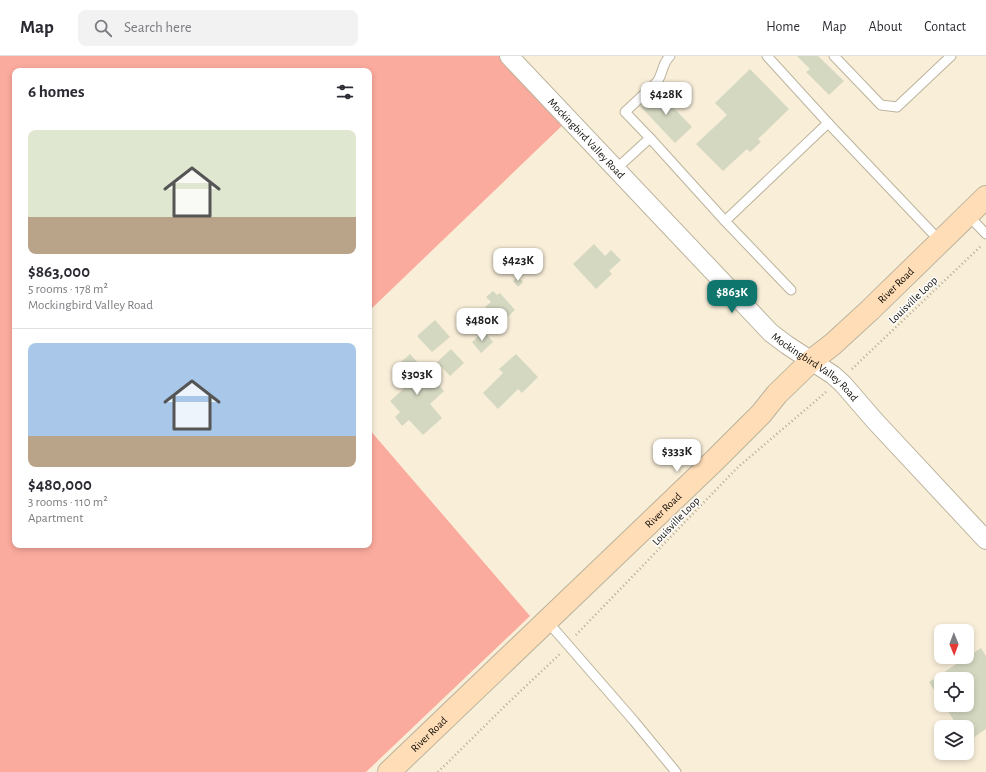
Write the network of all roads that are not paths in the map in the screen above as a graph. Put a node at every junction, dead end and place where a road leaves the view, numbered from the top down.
1 (509, 56) edge
2 (670, 56) edge
3 (767, 56) edge
4 (834, 56) edge
5 (951, 56) edge
6 (828, 123) junction
7 (650, 138) junction
8 (616, 169) junction
9 (986, 197) edge
10 (968, 215) junction
11 (725, 221) junction
12 (986, 234) edge
13 (940, 241) junction
14 (792, 290) dead end
15 (811, 361) junction
16 (986, 540) edge
17 (547, 621) junction
18 (389, 772) edge
19 (676, 772) edge

1 - 8 street, Mockingbird Valley Road
2 - 7 lane
3 - 6 lane
4 - 5 lane
6 - 11 lane
6 - 13 lane
7 - 8 lane
7 - 11 lane
8 - 15 street, Mockingbird Valley Road
9 - 10 street, River Road
10 - 12 lane
10 - 13 street, River Road
11 - 14 lane
13 - 15 street, River Road
15 - 16 street, Mockingbird Valley Road
15 - 17 street, River Road
17 - 18 street, River Road
17 - 19 lane

